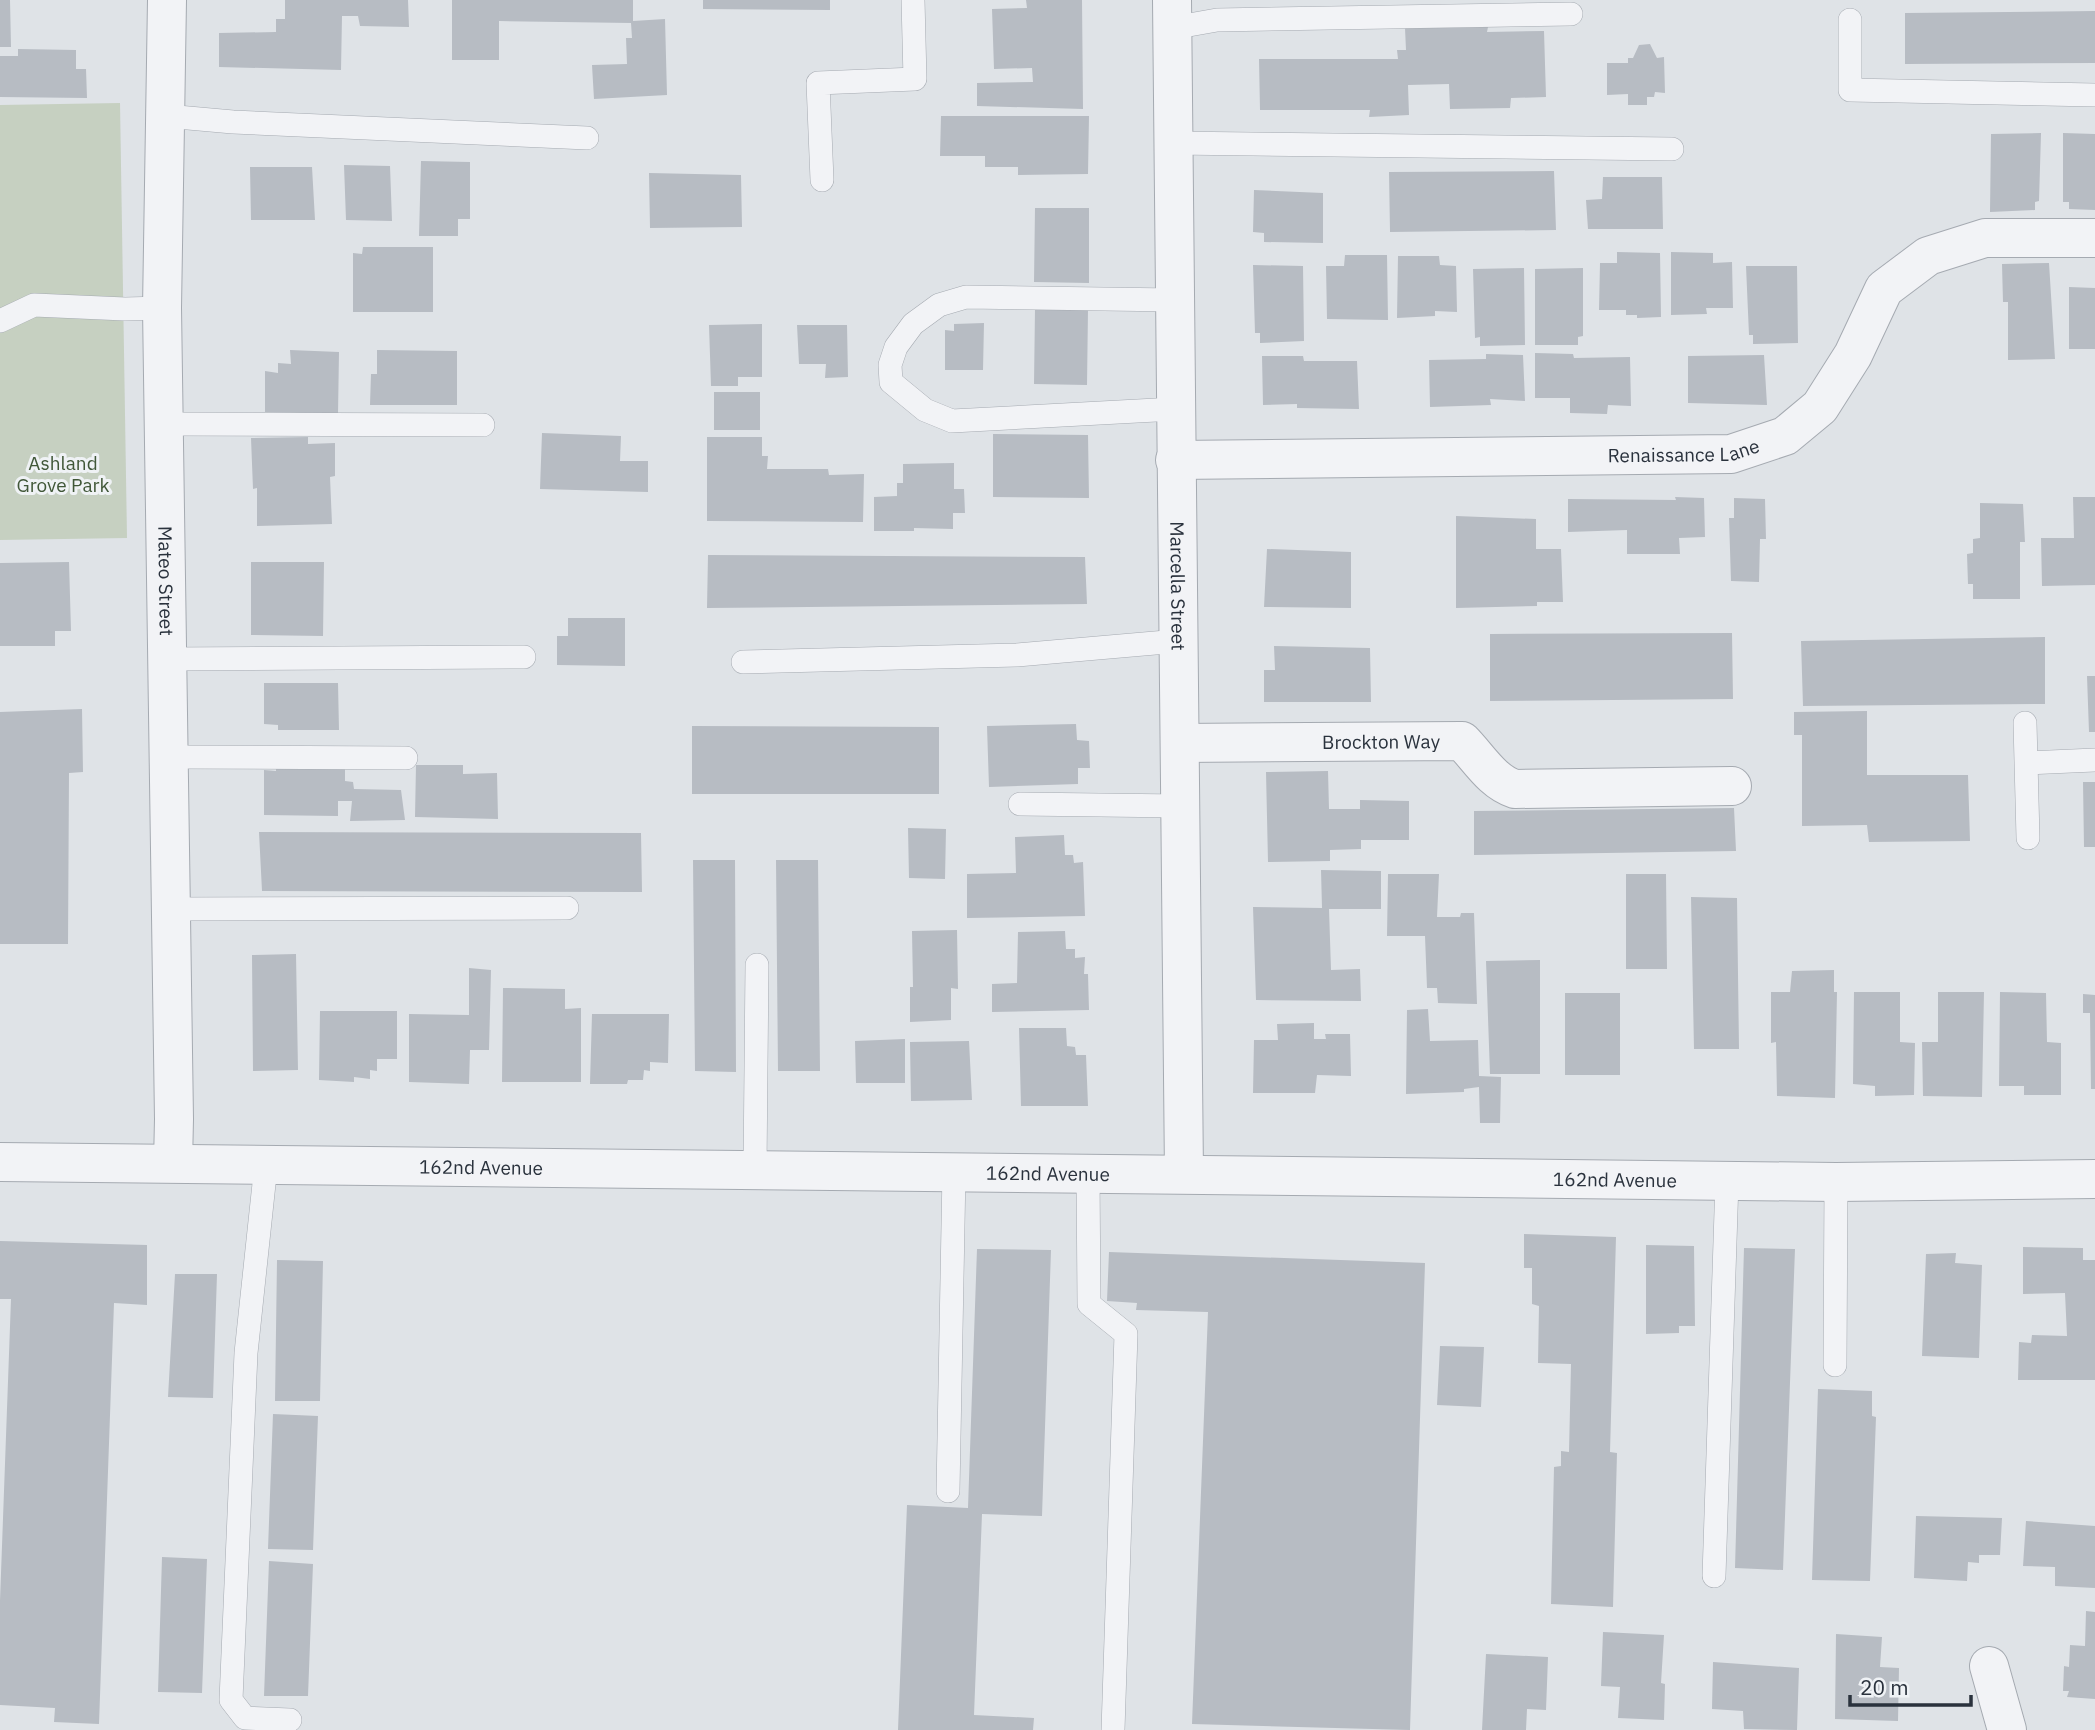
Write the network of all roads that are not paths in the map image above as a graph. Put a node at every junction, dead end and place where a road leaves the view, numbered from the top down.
1 (167, 0) edge
2 (913, 0) edge
3 (1172, 14) edge
4 (1572, 14) dead end
5 (1850, 20) dead end
6 (2095, 95) edge
7 (166, 117) junction
8 (587, 138) dead end
9 (1173, 143) junction
10 (1672, 149) dead end
11 (822, 180) dead end
12 (2095, 238) edge
13 (1174, 300) junction
14 (162, 307) junction
15 (0, 321) edge
16 (1175, 409) junction
17 (165, 424) junction
18 (483, 425) dead end
19 (1175, 460) junction
20 (1178, 642) junction
21 (524, 657) dead end
22 (167, 659) junction
23 (743, 662) dead end
24 (2025, 723) dead end
25 (1180, 743) junction
26 (168, 757) junction
27 (406, 758) dead end
28 (2095, 760) edge
29 (2026, 762) junction
30 (1732, 786) dead end
31 (1020, 804) dead end
32 (1180, 806) junction
33 (2028, 838) dead end
34 (567, 908) dead end
35 (170, 909) junction
36 (757, 965) dead end
37 (0, 1162) edge
38 (173, 1163) junction
39 (266, 1165) junction
40 (755, 1170) junction
41 (954, 1172) junction
42 (1088, 1173) junction
43 (1184, 1174) junction
44 (2095, 1179) edge
45 (1727, 1181) junction
46 (1836, 1182) junction
47 (1835, 1365) dead end
48 (948, 1491) dead end
49 (1714, 1576) dead end
50 (1989, 1666) dead end
51 (290, 1720) dead end
52 (1113, 1730) edge
53 (2007, 1730) edge

1 - 7 street, Mateo Street
2 - 11 lane
3 - 4 lane
3 - 9 street, Marcella Street
5 - 6 lane
7 - 8 lane
7 - 14 street, Mateo Street
9 - 10 lane
9 - 13 street, Marcella Street
12 - 19 street, Renaissance Lane
13 - 16 street, Marcella Street
13 - 16 lane
14 - 15 lane
14 - 17 street, Mateo Street
16 - 19 street, Marcella Street
17 - 18 lane
17 - 22 street, Mateo Street
19 - 20 street, Marcella Street
20 - 23 lane
20 - 25 street, Marcella Street
21 - 22 lane
22 - 26 street, Mateo Street
24 - 29 lane
25 - 30 street, Brockton Way
25 - 32 street, Marcella Street
26 - 27 lane
26 - 35 street, Mateo Street
28 - 29 lane
29 - 33 lane
31 - 32 lane
32 - 43 street, Marcella Street
34 - 35 lane
35 - 38 street, Mateo Street
36 - 40 lane
37 - 38 street, 162nd Avenue
38 - 39 street, 162nd Avenue
39 - 40 street, 162nd Avenue
39 - 51 lane
40 - 41 street, 162nd Avenue
41 - 42 street, 162nd Avenue
41 - 48 lane
42 - 43 street, 162nd Avenue
42 - 52 lane
43 - 45 street, 162nd Avenue
44 - 46 street, 162nd Avenue
45 - 46 street, 162nd Avenue
45 - 49 lane
46 - 47 lane
50 - 53 street

